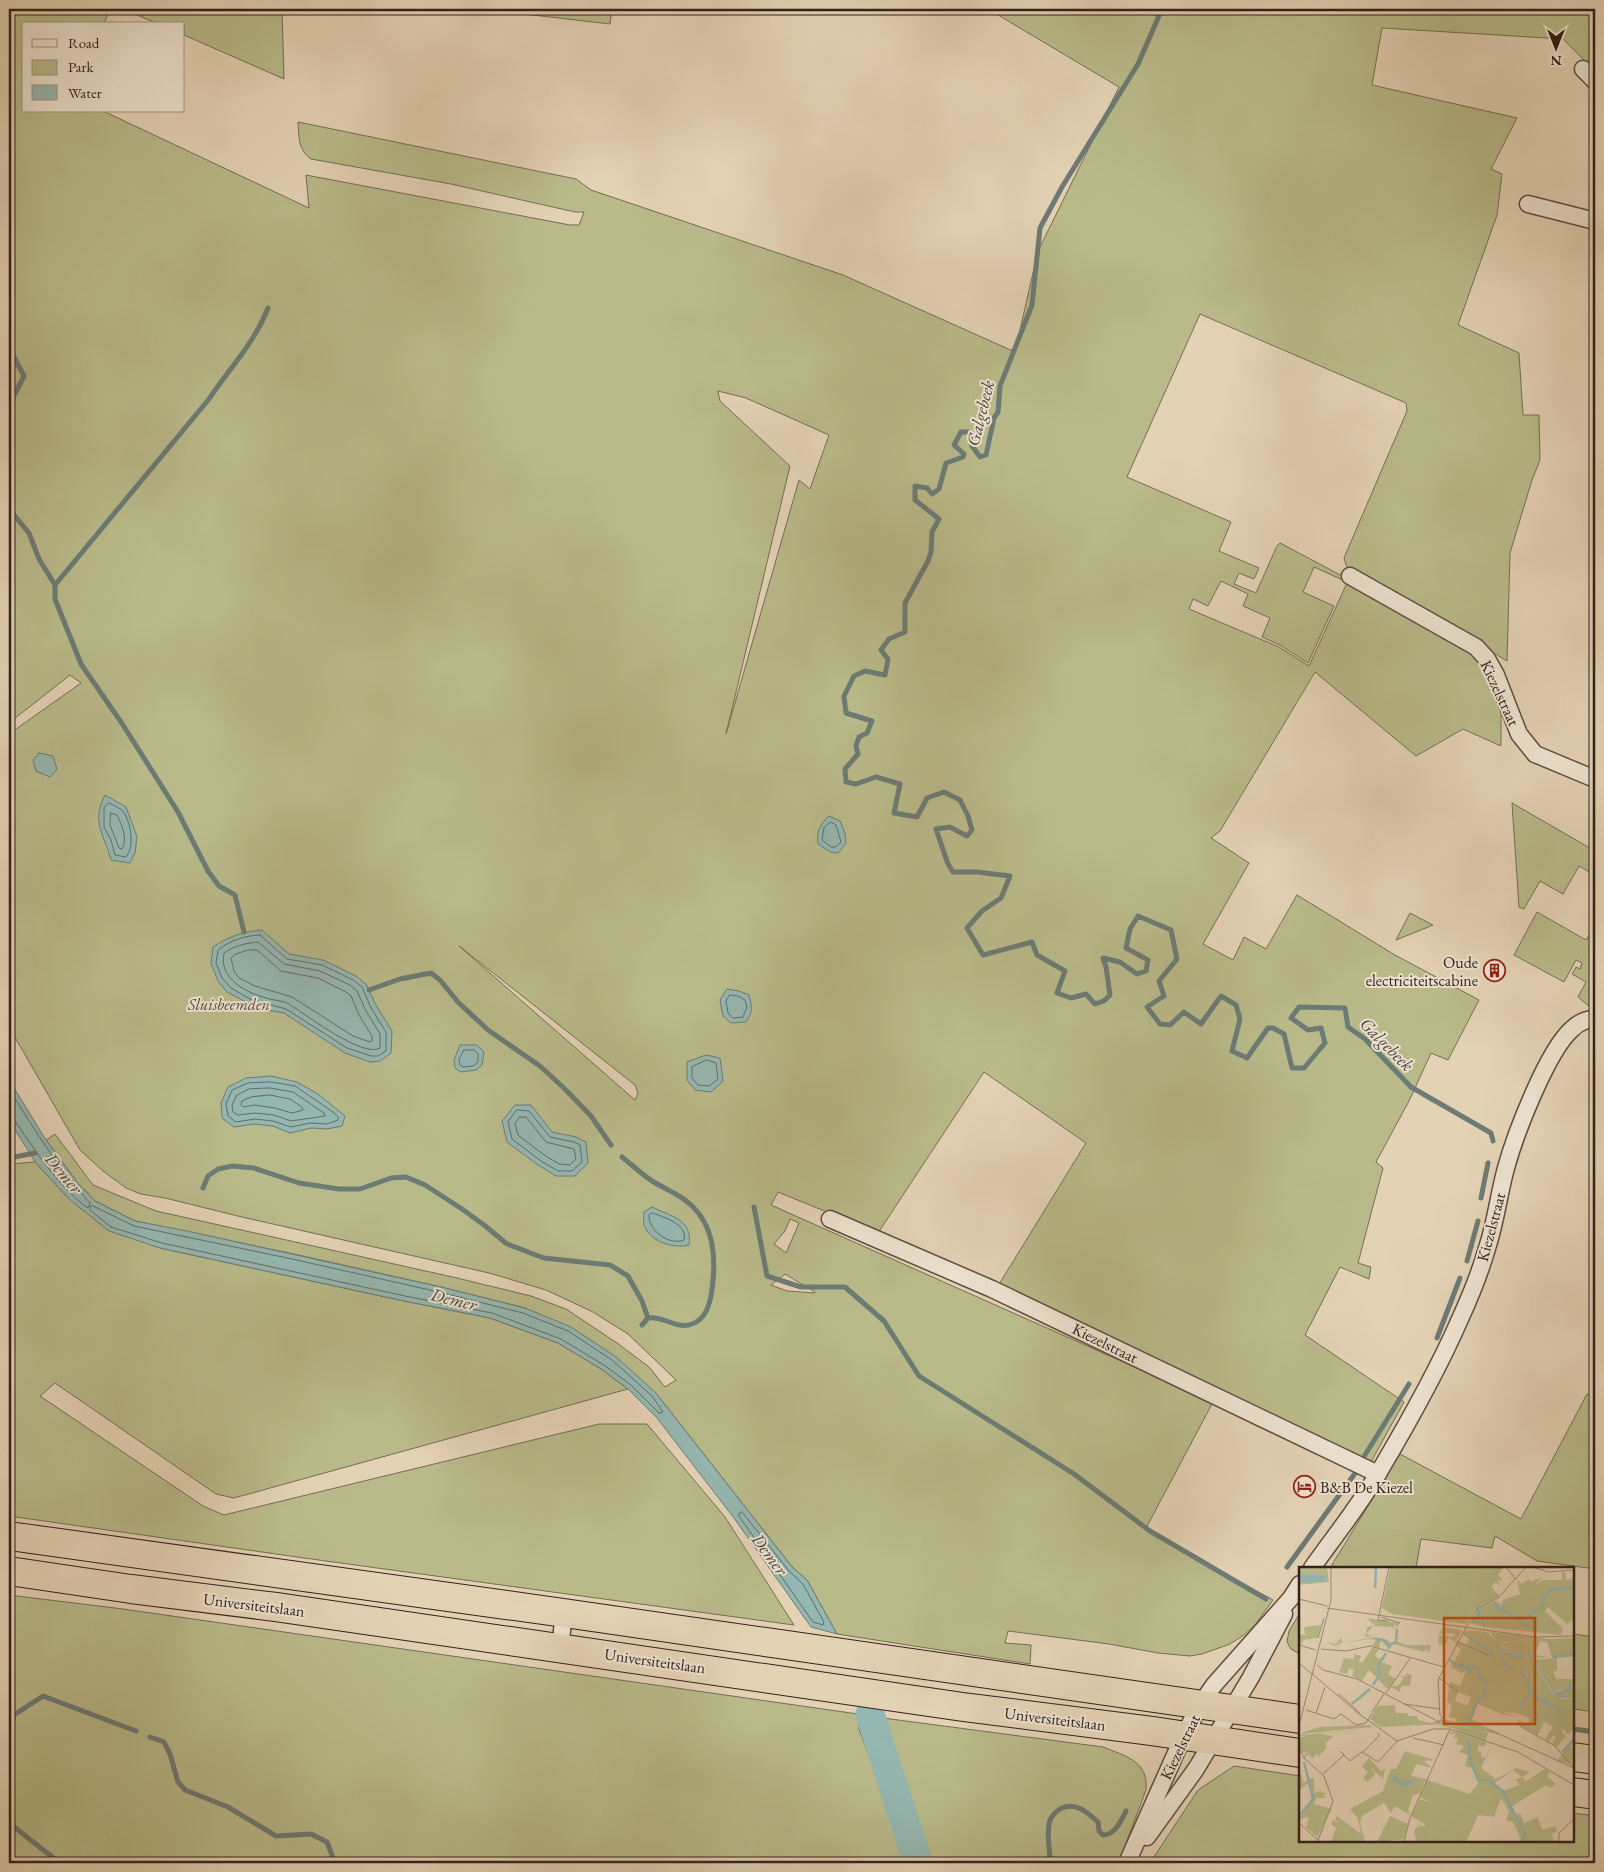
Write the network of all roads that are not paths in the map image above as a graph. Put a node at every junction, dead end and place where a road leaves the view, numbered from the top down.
1 (1583, 69) dead end
2 (1595, 81) edge
3 (1528, 204) dead end
4 (1595, 221) edge
5 (1350, 576) dead end
6 (1595, 779) edge
7 (1595, 1018) edge
8 (830, 1219) dead end
9 (1378, 1474) junction
10 (9, 1536) edge
11 (1313, 1567) edge
12 (9, 1570) edge
13 (1299, 1586) edge
14 (1291, 1598) junction
15 (564, 1613) junction
16 (560, 1648) junction
17 (1200, 1705) junction
18 (1230, 1710) junction
19 (1299, 1720) edge
20 (1183, 1736) junction
21 (1213, 1741) junction
22 (1299, 1753) edge
23 (1574, 1757) edge
24 (1595, 1760) edge
25 (1574, 1792) edge
26 (1595, 1795) edge
27 (1128, 1863) edge

1 - 2 street
3 - 4 street
5 - 6 street, Kiezelstraat
7 - 9 street, Kiezelstraat
8 - 9 street, Kiezelstraat
9 - 11 street, Kiezelstraat
10 - 15 highway, Universiteitslaan
12 - 16 highway, Universiteitslaan
13 - 14 street, Kiezelstraat
14 - 17 street, Kiezelstraat
14 - 18 street, Kiezelstraat
15 - 16 street
15 - 17 highway, Universiteitslaan
16 - 20 highway, Universiteitslaan
17 - 18 highway, Universiteitslaan
17 - 20 street, Kiezelstraat
18 - 19 highway, Universiteitslaan
18 - 21 street, Kiezelstraat
20 - 21 highway, Universiteitslaan
20 - 27 street, Kiezelstraat
21 - 22 highway, Universiteitslaan
21 - 27 street, Kiezelstraat
23 - 24 highway
25 - 26 highway

